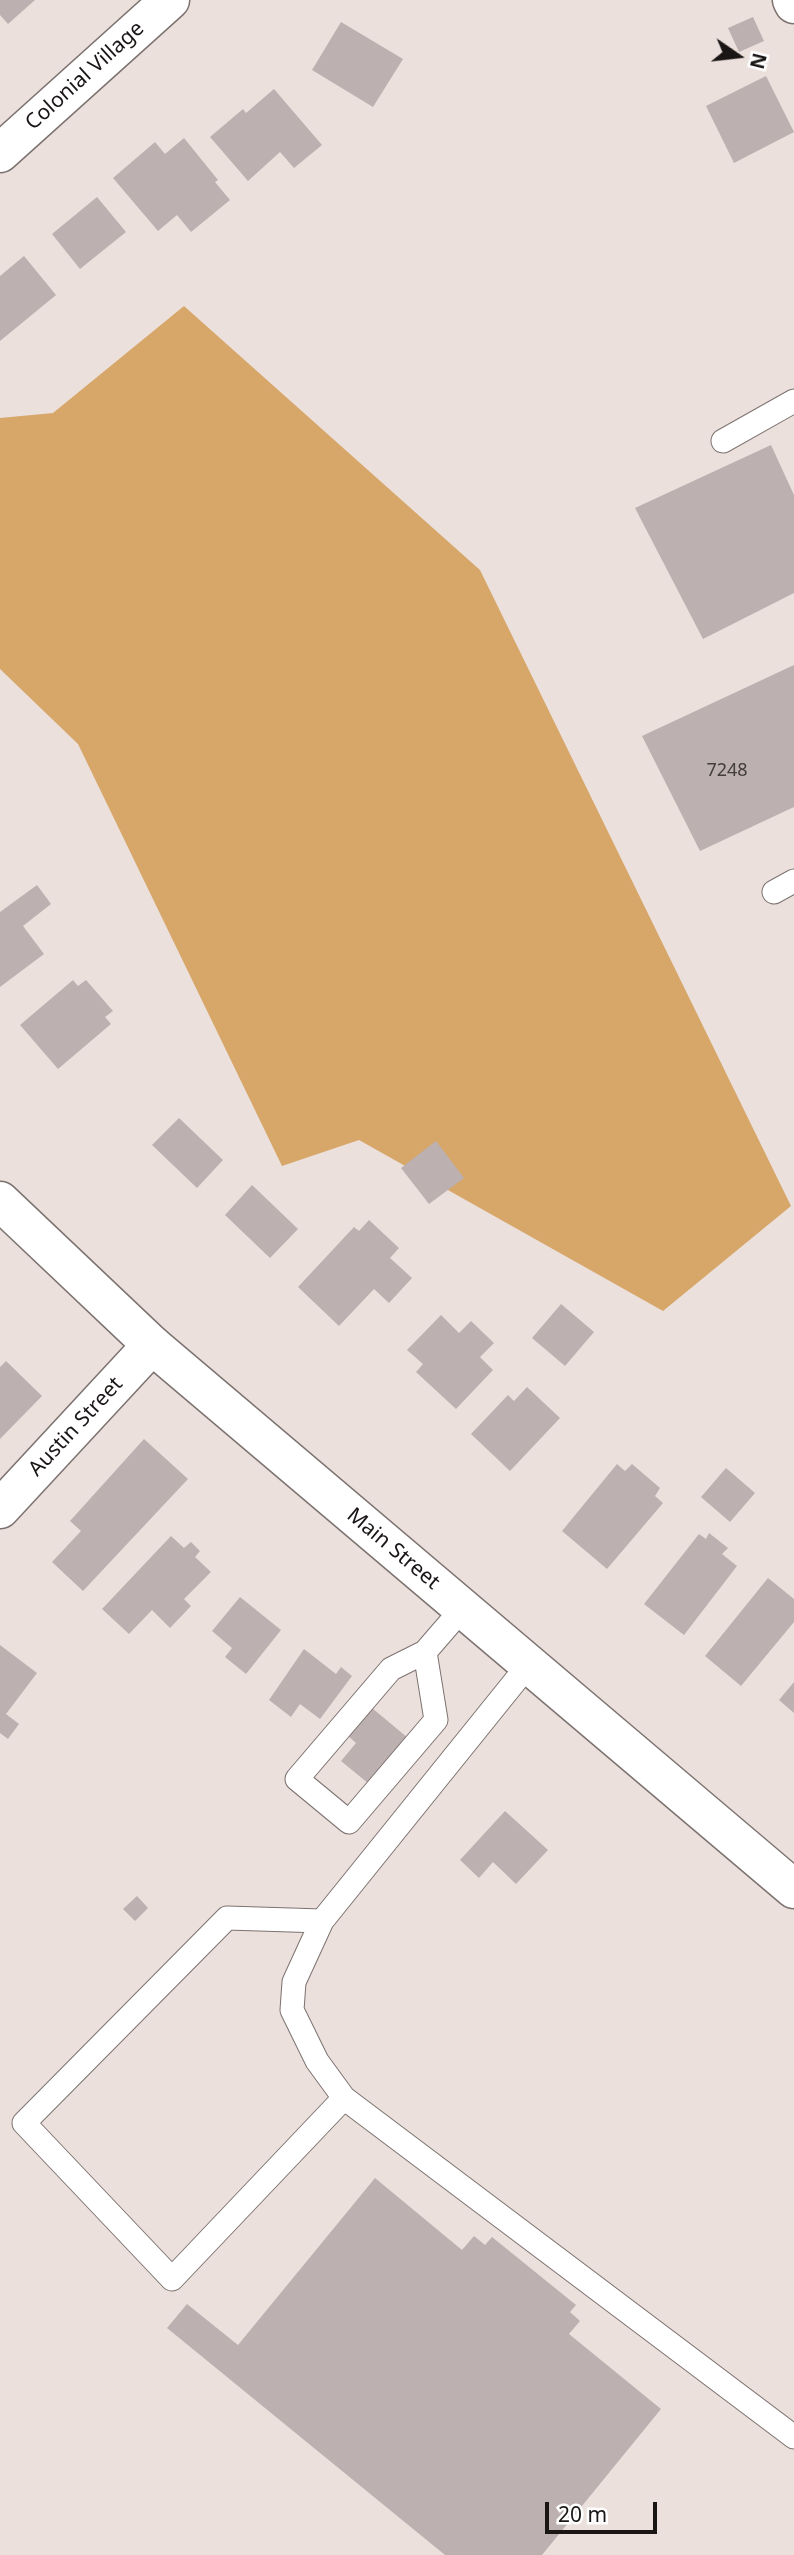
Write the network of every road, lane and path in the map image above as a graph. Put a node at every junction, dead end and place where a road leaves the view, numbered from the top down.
1 (170, 0) edge
2 (0, 153) edge
3 (794, 401) edge
4 (723, 441) dead end
5 (0, 1201) edge
6 (152, 1345) junction
7 (0, 1509) edge
8 (463, 1608) junction
9 (425, 1652) junction
10 (529, 1664) junction
11 (794, 1889) edge
12 (321, 1921) junction
13 (344, 2098) junction
14 (794, 2437) edge

1 - 2 street, Colonial Village
3 - 4 lane
5 - 6 street, Main Street
6 - 7 street, Austin Street
6 - 8 street, Main Street
8 - 9 lane
8 - 10 street, Main Street
9 - 9 lane
10 - 11 street, Main Street
10 - 12 lane
12 - 13 lane
12 - 13 lane
13 - 14 lane

